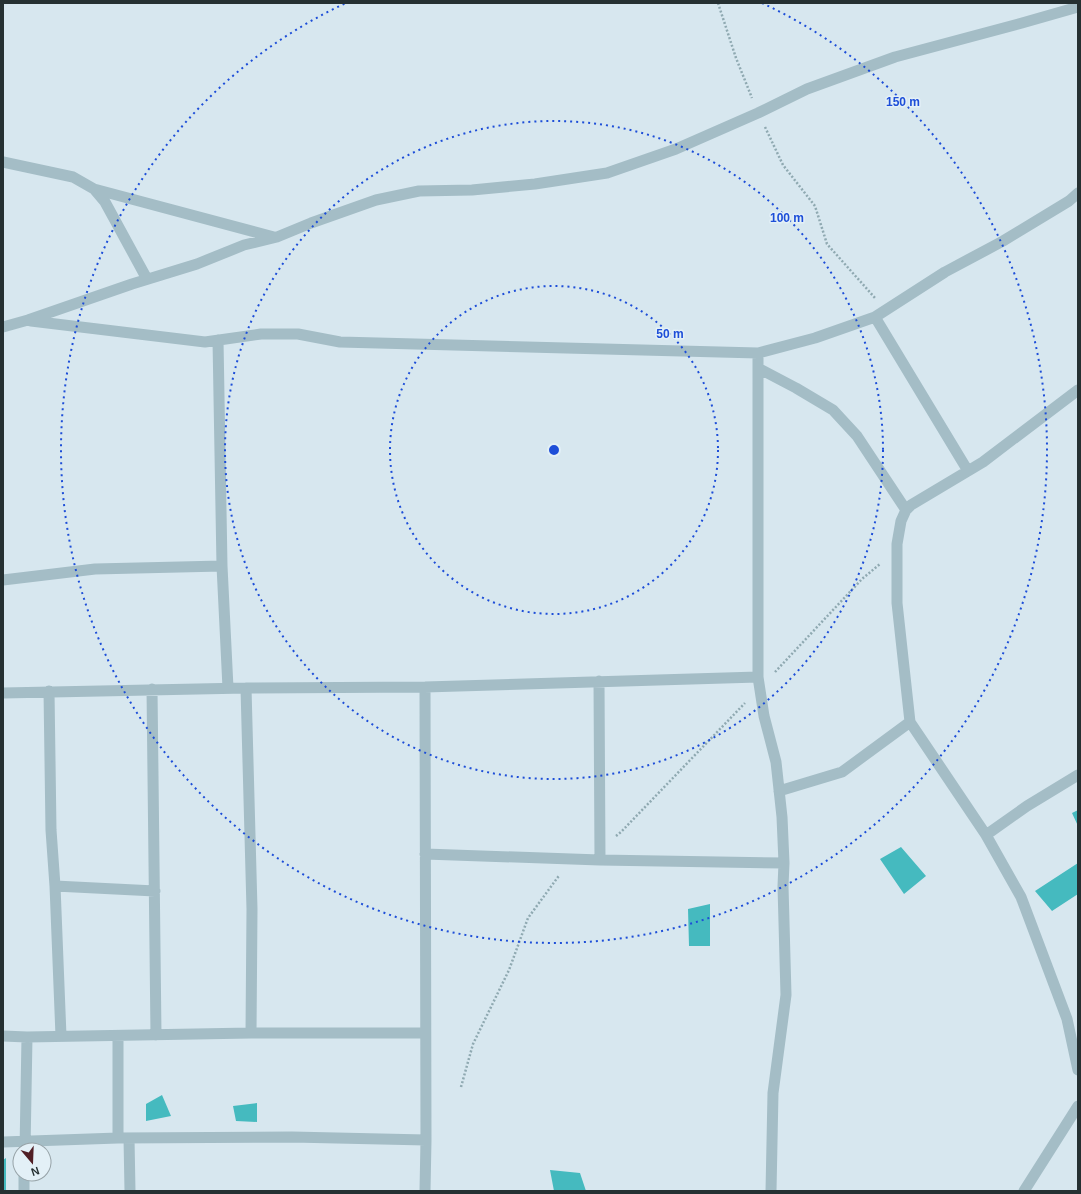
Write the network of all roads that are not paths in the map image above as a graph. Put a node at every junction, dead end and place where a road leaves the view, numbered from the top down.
1 (1078, 7) edge
2 (3, 162) edge
3 (94, 189) junction
4 (1078, 194) edge
5 (277, 238) junction
6 (147, 279) junction
7 (875, 317) junction
8 (28, 320) junction
9 (3, 327) edge
10 (218, 340) junction
11 (758, 353) junction
12 (758, 368) junction
13 (1078, 390) edge
14 (968, 471) junction
15 (906, 510) junction
16 (222, 566) junction
17 (3, 580) edge
18 (758, 677) junction
19 (599, 682) junction
20 (425, 687) junction
21 (228, 688) junction
22 (246, 688) junction
23 (152, 689) junction
24 (49, 691) junction
25 (3, 693) edge
26 (910, 722) junction
27 (1078, 775) edge
28 (779, 791) junction
29 (986, 835) junction
30 (425, 854) junction
31 (600, 860) junction
32 (784, 863) junction
33 (55, 886) junction
34 (155, 890) junction
35 (251, 1033) junction
36 (425, 1033) junction
37 (156, 1035) junction
38 (3, 1036) edge
39 (61, 1036) junction
40 (118, 1036) junction
41 (27, 1037) junction
42 (1078, 1070) edge
43 (1078, 1106) edge
44 (124, 1138) junction
45 (426, 1140) junction
46 (25, 1142) edge
47 (52, 1144) edge
48 (130, 1191) edge
49 (425, 1191) edge
50 (770, 1191) edge
51 (1024, 1191) edge

1 - 5 street
2 - 3 street
3 - 5 street
3 - 6 street
4 - 7 street
5 - 6 street
6 - 8 street
7 - 11 street
7 - 14 street
8 - 9 street
8 - 10 street
10 - 11 street
10 - 16 street
11 - 12 street
12 - 15 street
12 - 18 street
13 - 14 street
14 - 15 street
15 - 26 street
16 - 17 street
16 - 21 street
18 - 19 street
18 - 28 street
19 - 20 street
19 - 31 street
20 - 22 street
20 - 30 street
21 - 22 street
21 - 23 street
22 - 35 street
23 - 24 street
23 - 34 street
24 - 25 street
24 - 33 street
26 - 28 street
26 - 29 street
27 - 29 street
28 - 32 street
29 - 42 street
30 - 31 street
30 - 36 street
31 - 32 street
32 - 50 street
33 - 34 street
33 - 39 street
34 - 37 street
35 - 36 street
35 - 37 street
36 - 45 street
37 - 40 street
38 - 41 street
39 - 40 street
39 - 41 street
40 - 44 street
41 - 46 street
43 - 51 street
44 - 45 street
44 - 47 street
44 - 48 street
45 - 49 street

